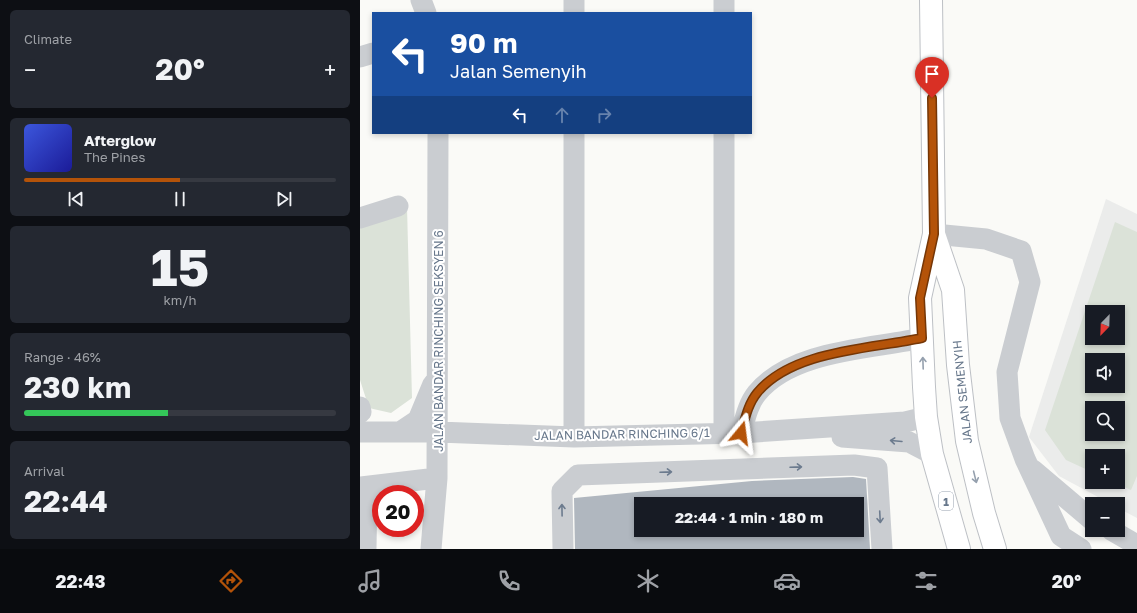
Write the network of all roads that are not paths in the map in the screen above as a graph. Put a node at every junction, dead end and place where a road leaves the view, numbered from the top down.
1 (412, 0) edge
2 (422, 0) edge
3 (574, 0) edge
4 (724, 0) edge
5 (931, 0) edge
6 (410, 12) edge
7 (426, 12) edge
8 (574, 12) edge
9 (724, 12) edge
10 (372, 53) edge
11 (360, 57) edge
12 (438, 134) edge
13 (574, 134) edge
14 (724, 134) edge
15 (398, 206) dead end
16 (360, 218) edge
17 (934, 234) junction
18 (922, 338) junction
19 (438, 370) junction
20 (360, 417) edge
21 (926, 417) junction
22 (782, 429) junction
23 (400, 432) junction
24 (438, 432) junction
25 (732, 432) junction
26 (574, 437) junction
27 (853, 437) junction
28 (875, 439) junction
29 (932, 454) junction
30 (854, 465) junction
31 (1028, 466) junction
32 (878, 468) junction
33 (437, 478) junction
34 (364, 487) edge
35 (1085, 514) edge
36 (1124, 537) edge
37 (1137, 544) edge
38 (366, 549) edge
39 (431, 549) edge
40 (563, 549) edge
41 (882, 549) edge
42 (959, 549) edge
43 (995, 549) edge
44 (1081, 549) edge

1 - 6 street
2 - 7 street
3 - 8 street
4 - 9 street
5 - 17 main road, JALAN SEMENYIH / 1
10 - 11 street
12 - 19 street, JALAN BANDAR RINCHING SEKSYEN 6
13 - 26 street
14 - 25 street
15 - 16 street
17 - 18 main road, JALAN SEMENYIH / 1
17 - 31 street
17 -> 43 main road, JALAN SEMENYIH / 1
21 -> 18 main road, JALAN SEMENYIH / 1
18 - 25 street
19 - 23 street
19 - 24 street, JALAN BANDAR RINCHING SEKSYEN 6
20 - 23 street, JALAN BANDAR RINCHING 6/1
21 - 22 street, JALAN BANDAR RINCHING 6/1
21 - 29 main road, JALAN SEMENYIH / 1
22 - 25 street, JALAN BANDAR RINCHING 6/1
22 - 27 street, JALAN BANDAR RINCHING 6/1
23 - 24 street, JALAN BANDAR RINCHING 6/1
23 - 33 street
24 - 26 street, JALAN BANDAR RINCHING 6/1
24 - 33 street, JALAN BANDAR RINCHING SEKSYEN 6
25 - 26 street, JALAN BANDAR RINCHING 6/1
27 - 28 street, JALAN BANDAR RINCHING 6/1
27 - 30 street
29 -> 28 street, JALAN BANDAR RINCHING 6/1
28 - 32 street
29 - 42 main road, JALAN SEMENYIH / 1
30 - 32 street
40 -> 30 street
31 - 35 street
31 - 44 street
32 -> 41 street
33 - 34 street
33 - 39 street, JALAN BANDAR RINCHING SEKSYEN 6
34 - 38 street
36 - 37 street

